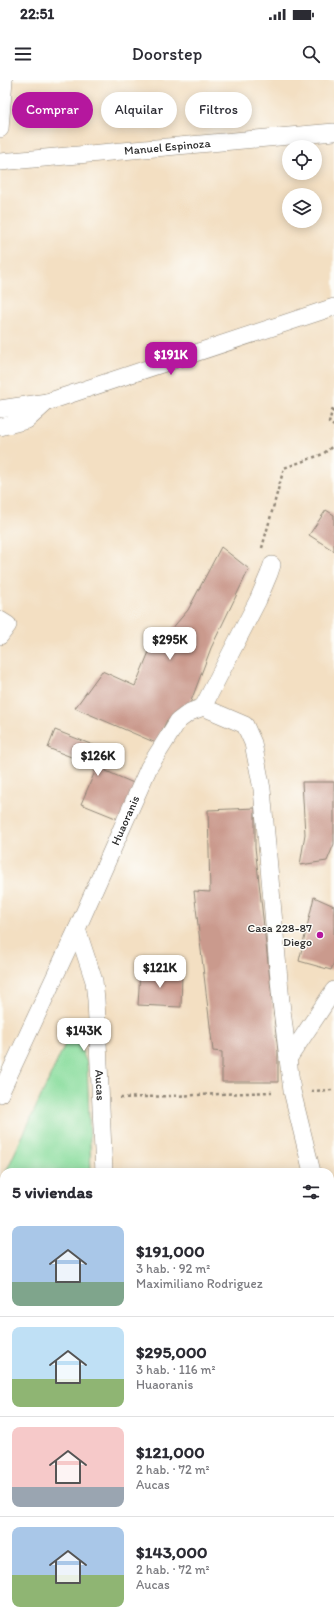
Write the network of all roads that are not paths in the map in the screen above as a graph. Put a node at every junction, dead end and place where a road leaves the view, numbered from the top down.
1 (4, 80) edge
2 (0, 129) edge
3 (334, 132) edge
4 (0, 162) edge
5 (334, 307) edge
6 (47, 402) junction
7 (0, 408) edge
8 (0, 427) edge
9 (272, 565) road end
10 (204, 707) junction
11 (77, 929) junction
12 (334, 990) edge
13 (288, 1059) junction
14 (0, 1094) edge
15 (104, 1168) edge
16 (311, 1168) edge

1 - 2 street
3 - 4 street, Manuel Espinoza
5 - 6 street
6 - 7 street
6 - 8 street
9 - 10 street
10 - 11 street, Huaoranis
10 - 13 street
11 - 14 street, Huaoranis
11 - 15 street, Aucas
12 - 13 street
13 - 16 street

